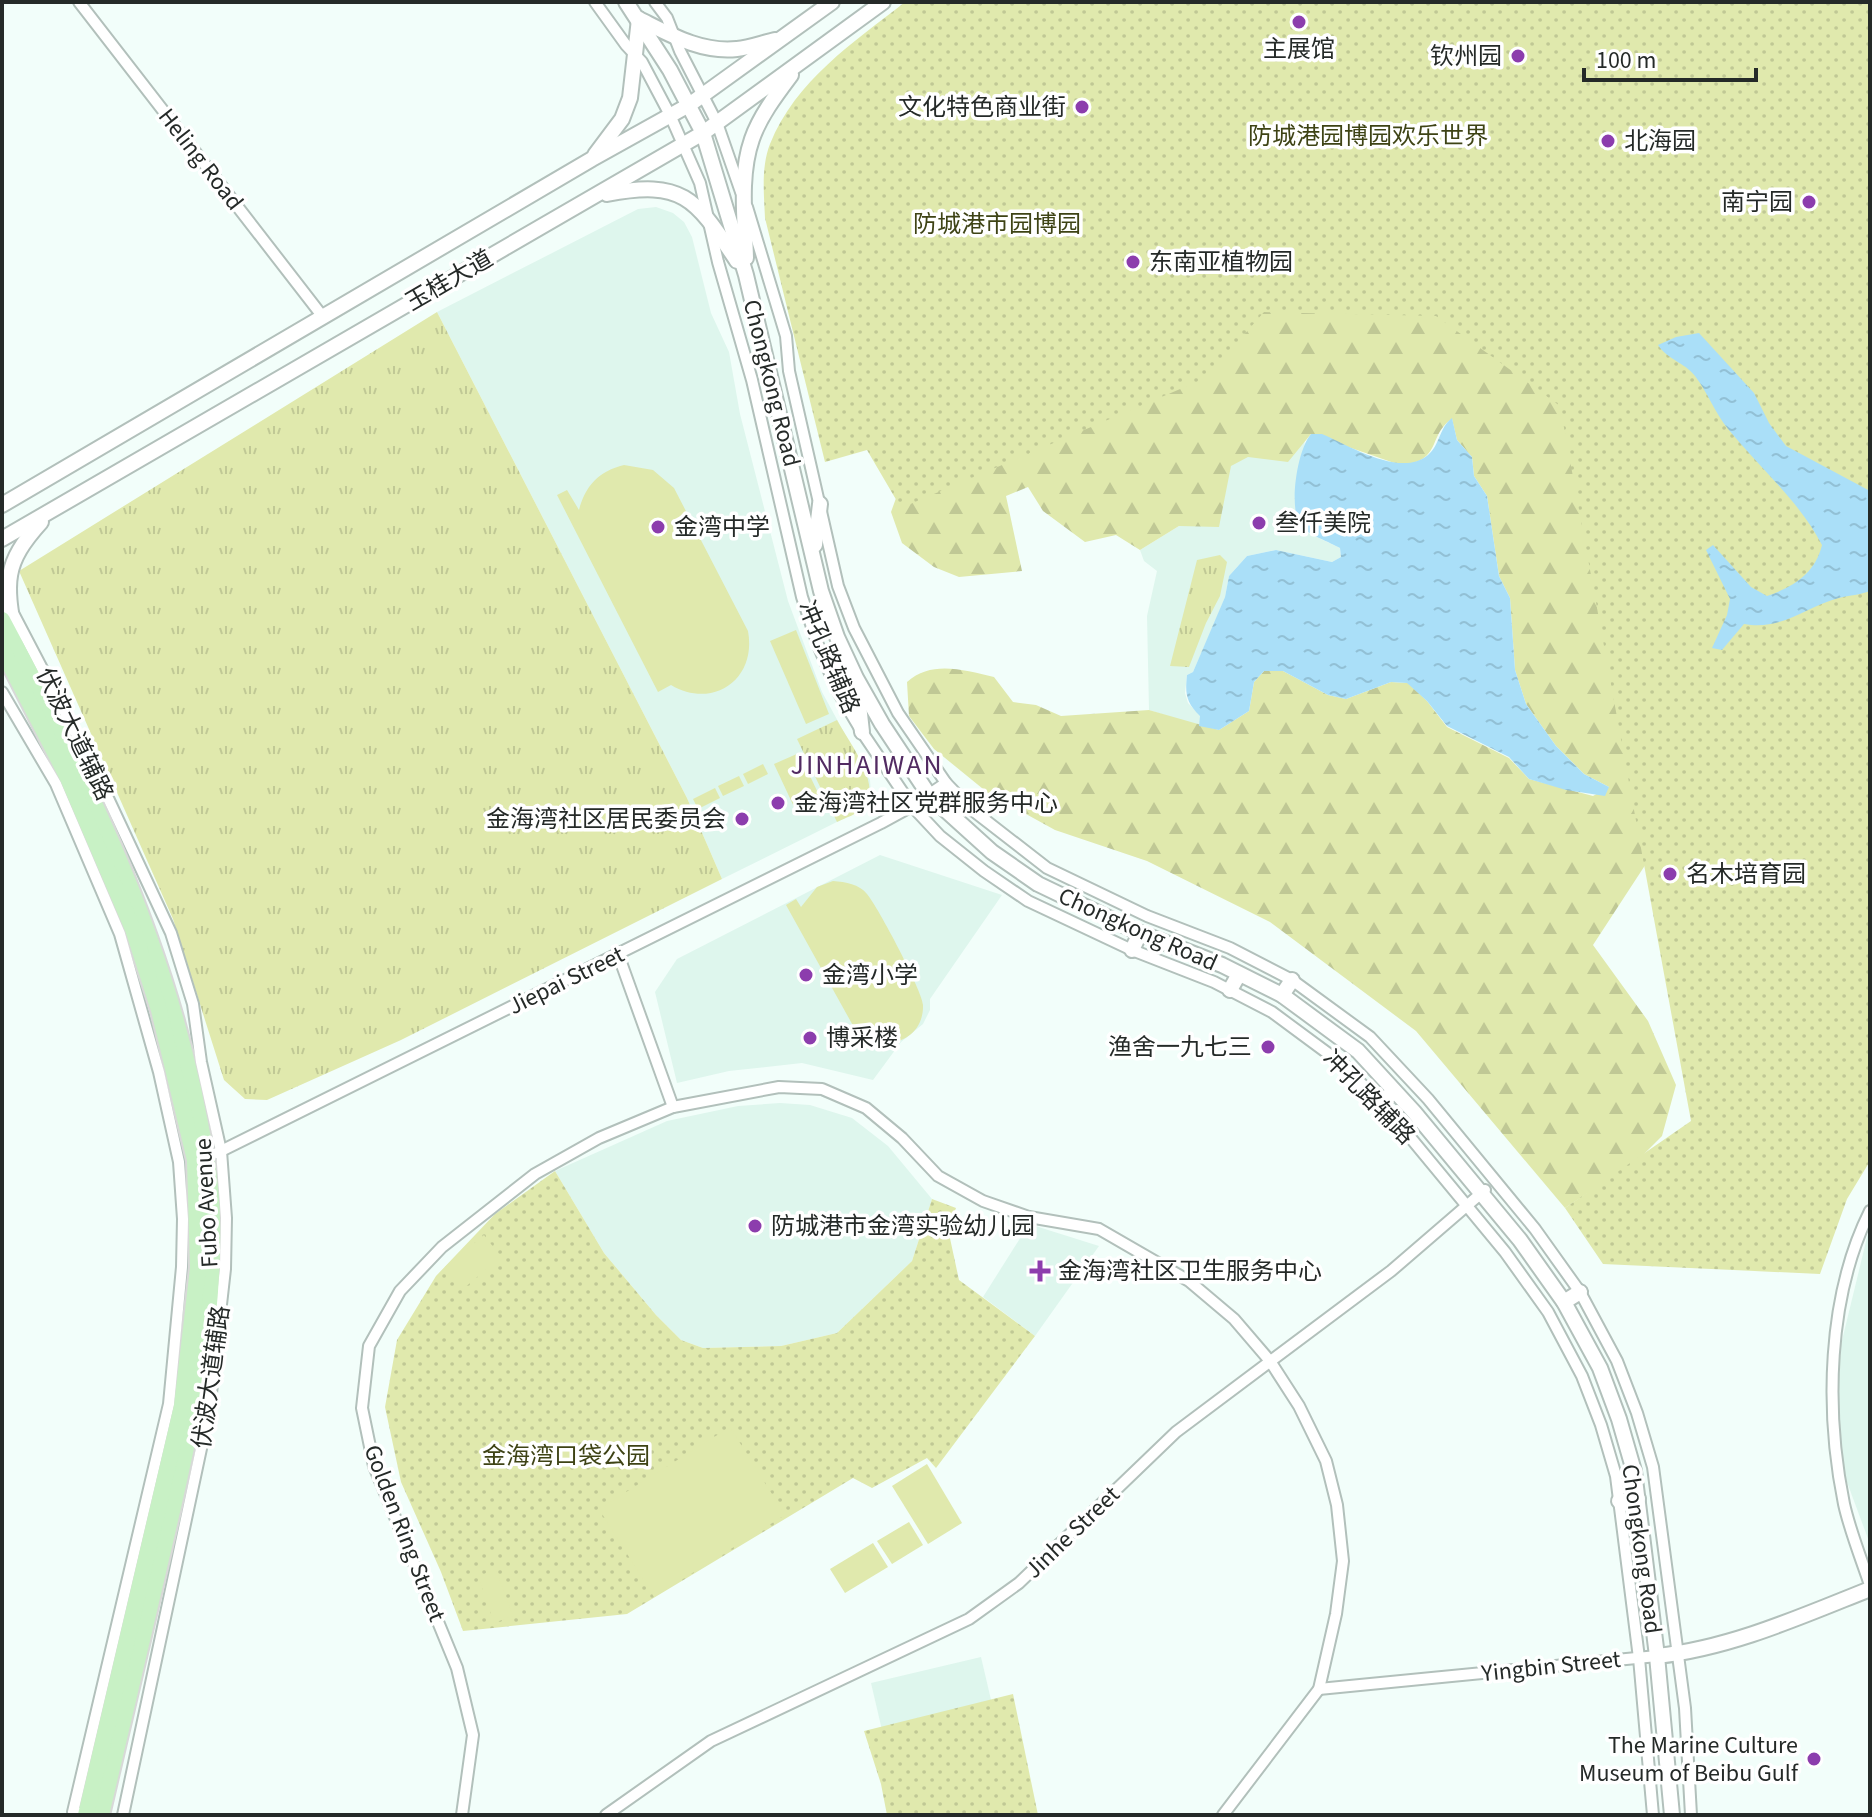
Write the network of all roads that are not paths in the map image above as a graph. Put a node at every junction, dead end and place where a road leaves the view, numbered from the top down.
1 (79, 2) edge
2 (595, 2) edge
3 (626, 2) edge
4 (655, 2) edge
5 (832, 2) edge
6 (883, 2) edge
7 (639, 18) junction
8 (675, 37) junction
9 (785, 38) junction
10 (635, 55) junction
11 (800, 63) junction
12 (703, 95) junction
13 (689, 105) junction
14 (670, 115) junction
15 (717, 123) junction
16 (703, 133) junction
17 (684, 144) junction
18 (592, 159) junction
19 (594, 196) junction
20 (744, 200) junction
21 (708, 218) junction
22 (746, 275) junction
23 (323, 317) junction
24 (36, 485) junction
25 (2, 495) edge
26 (820, 504) junction
27 (2, 505) edge
28 (52, 510) junction
29 (2, 539) edge
30 (813, 557) junction
31 (6, 598) edge
32 (2, 620) edge
33 (9, 648) edge
34 (856, 678) junction
35 (2, 692) edge
36 (65, 726) junction
37 (862, 732) junction
38 (946, 783) junction
39 (929, 795) junction
40 (912, 806) junction
41 (1140, 933) junction
42 (1132, 950) junction
43 (618, 954) junction
44 (1239, 974) junction
45 (1292, 980) junction
46 (1230, 990) junction
47 (1282, 995) junction
48 (1394, 1091) junction
49 (1380, 1104) junction
50 (673, 1107) junction
51 (201, 1158) junction
52 (1494, 1182) junction
53 (1480, 1194) junction
54 (1465, 1206) junction
55 (1870, 1211) edge
56 (1580, 1292) junction
57 (1564, 1302) junction
58 (212, 1343) junction
59 (1270, 1361) junction
60 (1638, 1499) junction
61 (1619, 1501) junction
62 (1870, 1587) edge
63 (1677, 1654) junction
64 (1657, 1656) junction
65 (1639, 1658) junction
66 (1319, 1689) junction
67 (84, 1814) edge
68 (101, 1815) edge
69 (123, 1815) edge
70 (462, 1815) edge
71 (606, 1815) edge
72 (1223, 1815) edge
73 (1653, 1815) edge
74 (1672, 1815) edge
75 (1691, 1815) edge

1 - 23 street, Heling Road
2 - 10 street, 冲孔路辅路
3 - 7 main road, Chongkong Road
4 - 8 street, 冲孔路辅路
5 - 9 main road, 玉桂大道
6 - 11 main road, 玉桂大道
7 - 8 main road
7 - 10 main road
7 - 13 main road, Chongkong Road
8 - 9 main road
8 - 12 street, 冲孔路辅路
9 - 12 main road, 玉桂大道
10 - 14 street, 冲孔路辅路
10 - 18 main road
11 - 15 main road, 玉桂大道
11 - 20 main road
12 - 13 main road, 玉桂大道
12 - 15 street, 冲孔路辅路
13 - 14 main road, 玉桂大道
13 - 16 main road, Chongkong Road
14 - 17 street, 冲孔路辅路
14 - 18 main road, 玉桂大道
15 - 16 main road, 玉桂大道
15 - 20 street, 冲孔路辅路
16 - 17 main road, 玉桂大道
16 - 22 main road, Chongkong Road
17 - 19 main road, 玉桂大道
17 - 21 street, 冲孔路辅路
18 - 23 main road, 玉桂大道
19 - 21 main road
19 - 28 main road, 玉桂大道
20 - 22 main road
20 - 26 street, 冲孔路辅路
21 - 22 main road
21 - 37 street, 冲孔路辅路
22 - 30 main road, Chongkong Road
23 - 24 main road, 玉桂大道
24 - 25 main road
24 - 27 main road, 玉桂大道
26 - 30 main road
26 - 38 street, 冲孔路辅路
28 - 29 main road, 玉桂大道
28 - 31 main road
30 - 34 main road, Chongkong Road
31 - 33 main road
31 - 36 street, 伏波大道辅路
32 - 33 main road, Fubo Avenue
33 - 36 main road, Fubo Avenue
33 - 51 main road, Fubo Avenue
34 - 37 main road
34 - 39 main road, Chongkong Road
35 - 51 street, 伏波大道辅路
36 - 51 main road, Fubo Avenue
37 - 40 street, 冲孔路辅路
38 - 39 street, Jiepai Street
38 - 45 street, 冲孔路辅路
39 - 40 street, Jiepai Street
39 - 41 main road, Chongkong Road
40 - 42 street, 冲孔路辅路
40 - 43 street, Jiepai Street
41 - 42 main road
41 - 44 main road, Chongkong Road
42 - 46 street, 冲孔路辅路
43 - 50 street
43 - 51 street, Jiepai Street
44 - 46 main road
44 - 47 main road, Chongkong Road
45 - 47 main road
45 - 52 street, 冲孔路辅路
46 - 49 street, 冲孔路辅路
47 - 48 main road, Chongkong Road
48 - 49 main road
48 - 53 main road, Chongkong Road
49 - 54 street, 冲孔路辅路
50 - 59 street, Golden Ring Street
50 - 70 street, Golden Ring Street
51 - 58 main road, Fubo Avenue
51 - 67 main road, Fubo Avenue
52 - 53 street, Jinhe Street
52 - 56 street, 冲孔路辅路
53 - 54 street, Jinhe Street
53 - 57 main road, Chongkong Road
54 - 59 street, Jinhe Street
54 - 61 street, 冲孔路辅路
55 - 62 street
56 - 57 main road
56 - 63 street, 冲孔路辅路
57 - 60 main road, Chongkong Road
58 - 68 main road, Fubo Avenue
58 - 69 street, 伏波大道辅路
59 - 66 street, Golden Ring Street
59 - 71 street, Jinhe Street
60 - 61 main road
60 - 64 main road, Chongkong Road
61 - 65 street, 冲孔路辅路
62 - 63 main road, Yingbin Street
63 - 64 main road, Yingbin Street
63 - 75 street, 冲孔路辅路
64 - 65 street, Yingbin Street
64 - 74 main road, Chongkong Road
65 - 66 street, Yingbin Street
65 - 73 street, 冲孔路辅路
66 - 72 street, Golden Ring Street

